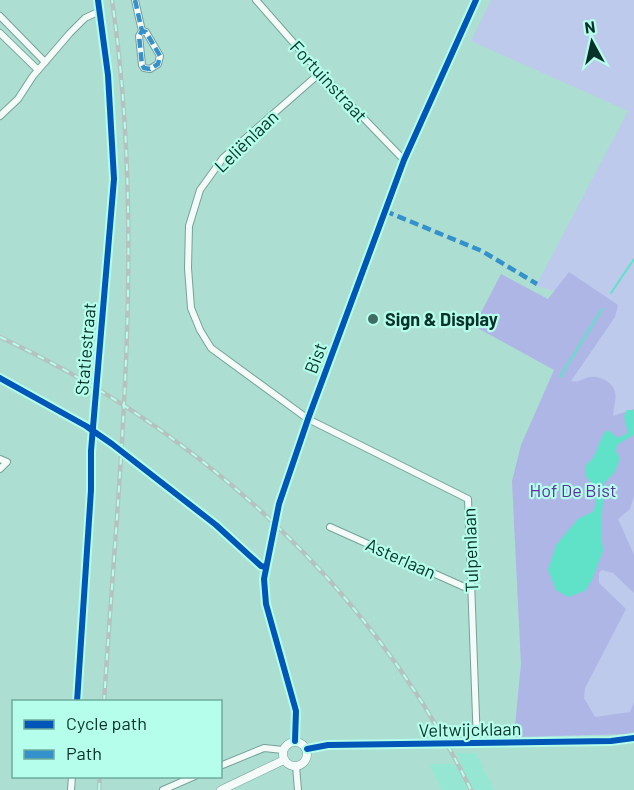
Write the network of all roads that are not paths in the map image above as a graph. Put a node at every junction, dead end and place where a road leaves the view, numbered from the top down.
1 (98, 0) edge
2 (135, 0) edge
3 (256, 0) edge
4 (475, 0) edge
5 (100, 11) junction
6 (0, 16) edge
7 (142, 31) junction
8 (0, 33) edge
9 (45, 62) junction
10 (38, 70) junction
11 (320, 73) junction
12 (0, 116) edge
13 (404, 160) junction
14 (308, 418) junction
15 (0, 459) edge
16 (0, 469) edge
17 (330, 527) dead end
18 (471, 590) junction
19 (77, 700) edge
20 (634, 738) edge
21 (295, 741) junction
22 (477, 744) junction
23 (307, 749) junction
24 (283, 750) junction
25 (284, 760) junction
26 (222, 765) edge
27 (296, 766) junction
28 (193, 778) edge
29 (163, 790) edge
30 (221, 790) edge
31 (298, 790) edge

1 - 5 street, Statiestraat
2 - 7 street
3 - 11 street, Fortuinstraat
4 - 13 street, Bist
5 - 9 street
5 - 19 street, Statiestraat
6 - 9 street
7 - 7 street
8 - 10 street
9 - 10 street
10 - 12 street
11 - 13 street, Fortuinstraat
11 - 14 street, Leliënlaan
13 - 14 street, Bist
14 - 18 street, Tulpenlaan
14 - 21 street, Bist
15 - 16 street
17 - 18 street, Asterlaan
18 - 22 street, Tulpenlaan
20 - 22 street, Veltwijcklaan
21 - 23 street
21 - 24 street
22 - 23 street, Veltwijcklaan
23 - 27 street
24 - 25 street
24 - 26 street
25 - 27 street
25 - 30 street
27 - 31 street
28 - 29 street

